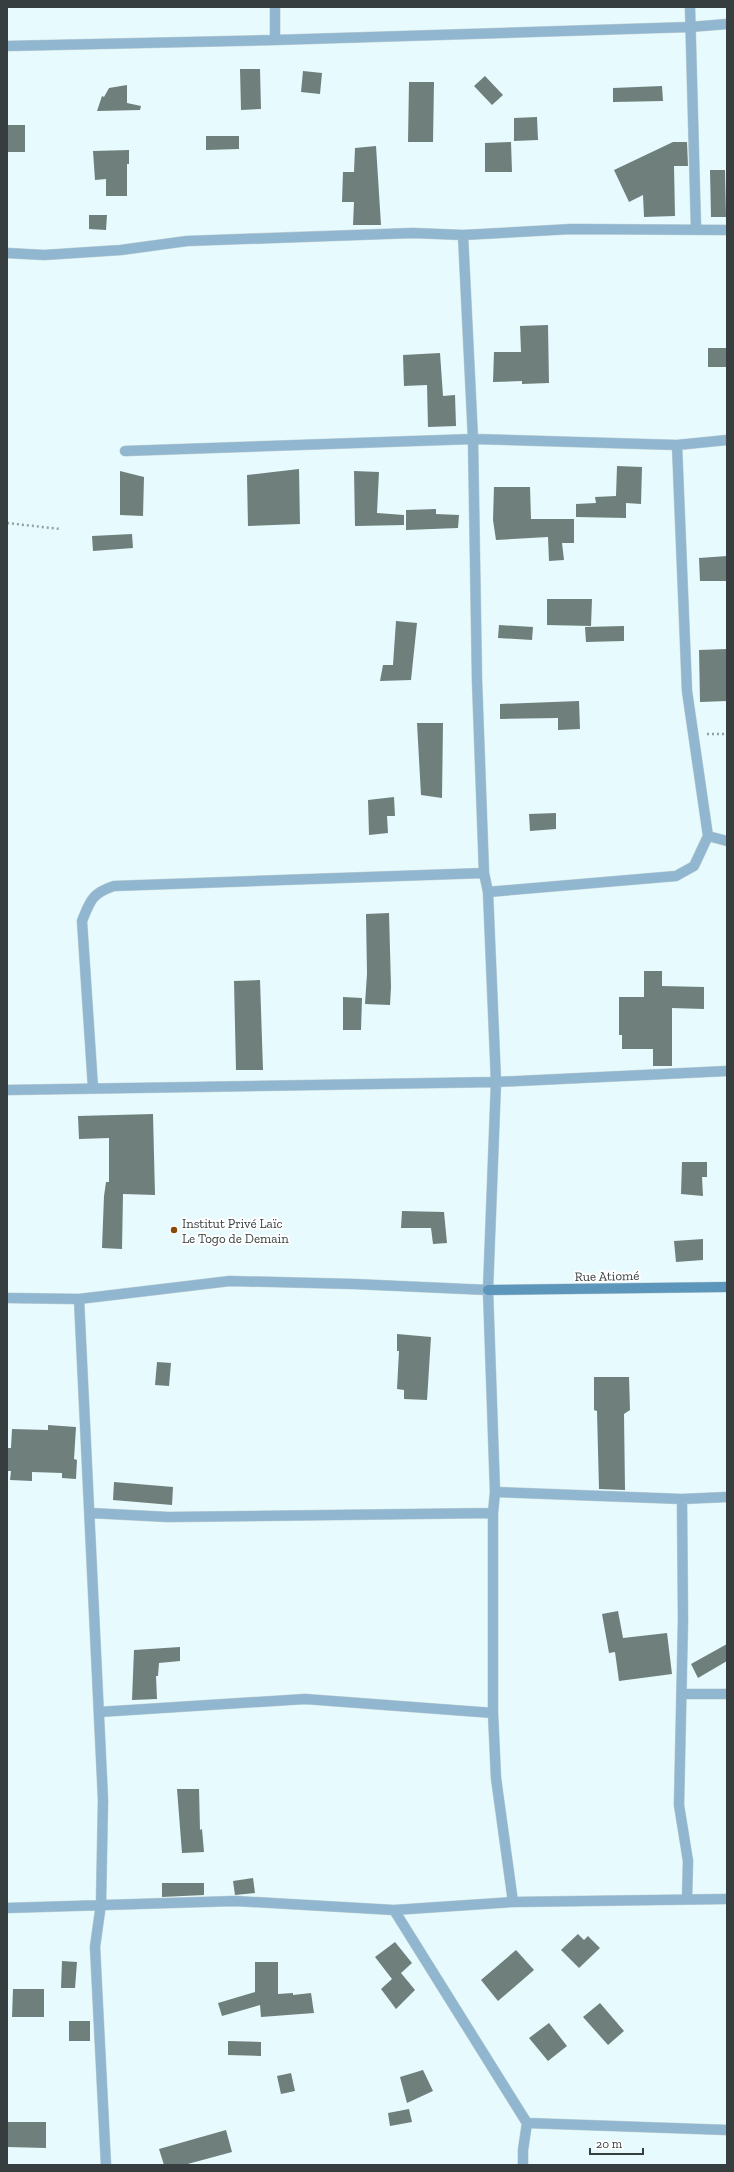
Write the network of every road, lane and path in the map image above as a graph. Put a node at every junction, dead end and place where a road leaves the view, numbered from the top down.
1 (274, 7) edge
2 (690, 7) edge
3 (727, 24) edge
4 (690, 27) junction
5 (275, 40) junction
6 (7, 46) edge
7 (696, 229) junction
8 (727, 230) edge
9 (463, 235) junction
10 (7, 253) edge
11 (473, 439) junction
12 (727, 440) edge
13 (677, 445) junction
14 (125, 451) dead end
15 (7, 523) edge
16 (60, 529) dead end
17 (693, 733) junction
18 (727, 734) edge
19 (708, 836) junction
20 (727, 841) edge
21 (484, 873) junction
22 (488, 892) junction
23 (727, 1071) edge
24 (496, 1082) junction
25 (93, 1088) junction
26 (7, 1090) edge
27 (727, 1287) edge
28 (488, 1290) junction
29 (7, 1298) edge
30 (79, 1299) junction
31 (495, 1492) junction
32 (727, 1497) edge
33 (682, 1499) junction
34 (90, 1513) junction
35 (493, 1513) junction
36 (682, 1694) junction
37 (727, 1694) edge
38 (99, 1712) junction
39 (493, 1713) junction
40 (687, 1899) junction
41 (727, 1899) edge
42 (513, 1902) junction
43 (101, 1904) junction
44 (7, 1908) edge
45 (394, 1910) junction
46 (527, 2123) junction
47 (727, 2130) edge
48 (106, 2165) edge
49 (523, 2165) edge

1 - 5 street
2 - 4 street
3 - 4 street
4 - 5 street
4 - 7 street
5 - 6 street
7 - 8 street
7 - 9 street
9 - 10 street
9 - 11 street
11 - 13 street
11 - 14 street
11 - 21 street
12 - 13 street
13 - 17 street
15 - 16 path
17 - 18 path
17 - 19 street
19 - 20 street
19 - 22 street
21 - 22 street
21 - 25 street
22 - 24 street
23 - 24 street
24 - 25 street
24 - 28 street
25 - 26 street
27 - 28 street, Rue Atiomé
28 - 30 street
28 - 31 street
29 - 30 street
30 - 34 street
31 - 33 street
31 - 35 street
32 - 33 street
33 - 36 street
34 - 35 street
34 - 38 street
35 - 39 street
36 - 37 street
36 - 40 street
38 - 39 street
38 - 43 street
39 - 42 street
40 - 41 street
40 - 42 street
42 - 45 street
43 - 44 street
43 - 45 street
43 - 48 street
45 - 46 street
46 - 47 street
46 - 49 street

